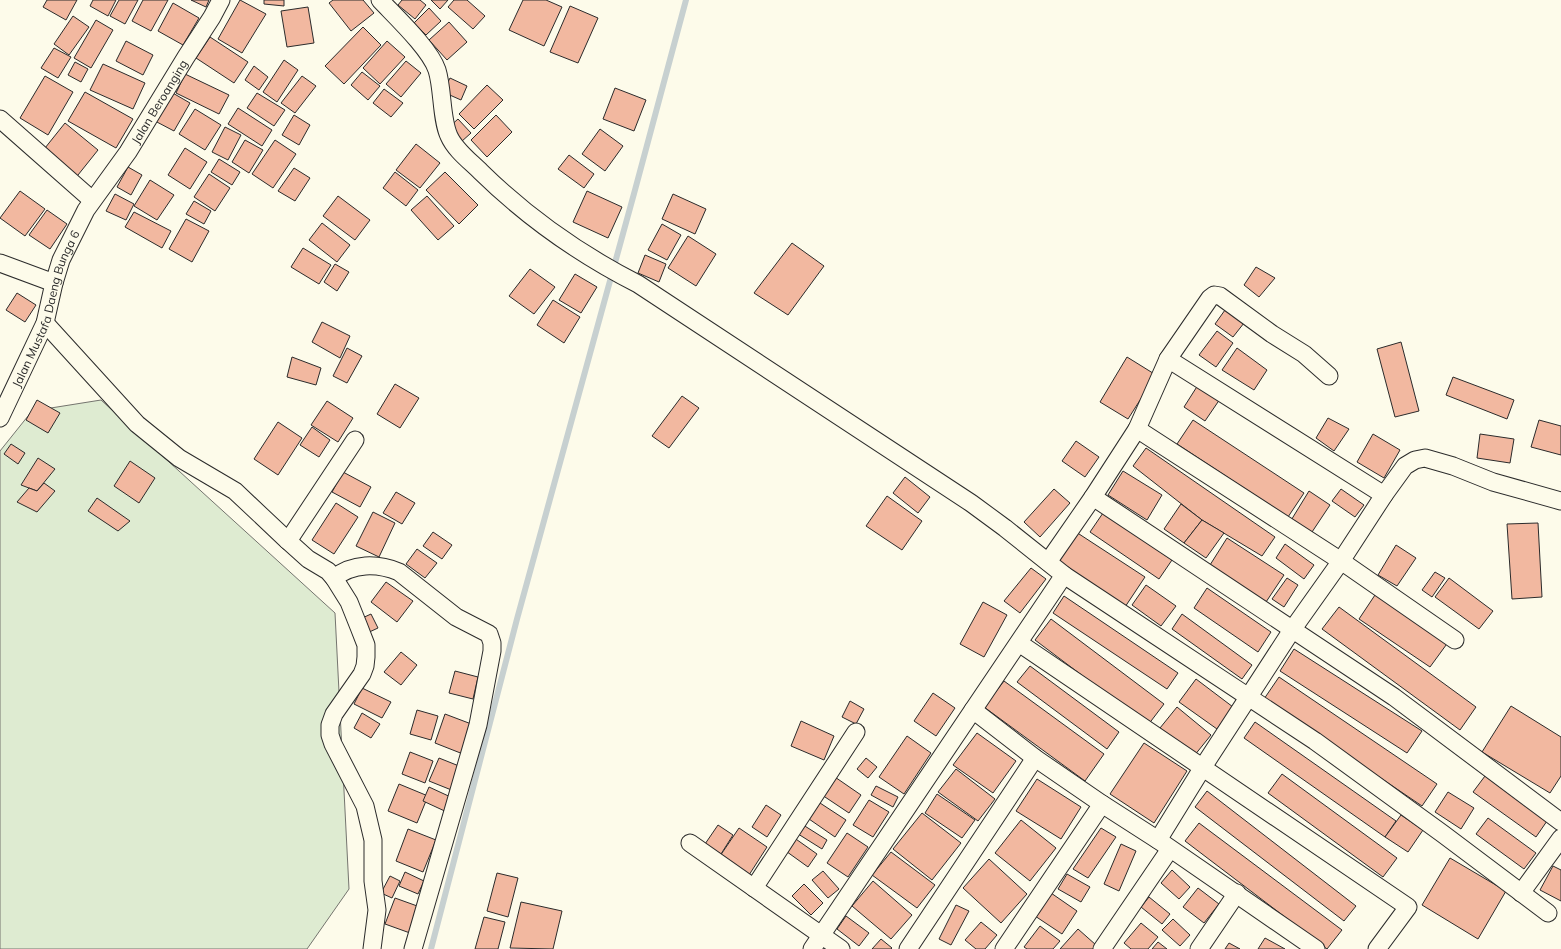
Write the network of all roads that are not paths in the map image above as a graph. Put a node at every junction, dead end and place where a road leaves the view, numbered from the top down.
1 (221, 0) edge
2 (380, 0) edge
3 (0, 120) edge
4 (92, 200) junction
5 (0, 263) edge
6 (54, 283) junction
7 (45, 323) junction
8 (1168, 359) junction
9 (1329, 376) dead end
10 (0, 418) edge
11 (1137, 429) junction
12 (355, 440) dead end
13 (1384, 495) junction
14 (1093, 497) junction
15 (1561, 501) edge
16 (288, 541) junction
17 (1341, 561) junction
18 (1048, 562) junction
19 (1064, 575) junction
20 (334, 578) junction
21 (1292, 630) junction
22 (1455, 640) dead end
23 (1019, 643) junction
24 (1248, 698) junction
25 (973, 710) junction
26 (856, 732) dead end
27 (1035, 758) junction
28 (1202, 767) junction
29 (1102, 804) junction
30 (1561, 822) edge
31 (1561, 838) edge
32 (690, 843) dead end
33 (1164, 844) junction
34 (754, 888) junction
35 (1236, 893) junction
36 (1521, 893) junction
37 (1548, 913) dead end
38 (822, 935) junction
39 (1306, 946) edge
40 (372, 949) edge
41 (413, 949) edge
42 (812, 949) edge
43 (841, 949) edge
44 (908, 949) edge
45 (1004, 949) edge
46 (1102, 949) edge
47 (1199, 949) edge
48 (1377, 949) edge

1 - 4 street, Jalan Beroanging
2 - 18 street
3 - 4 street
4 - 6 street, Jalan Mustafa Daeng Bunga 6
5 - 6 street
6 - 7 street, Jalan Mustafa Daeng Bunga 6
7 - 10 street, Jalan Mustafa Daeng Bunga 6
7 - 16 street
8 - 9 street
8 - 11 street
8 - 13 street
11 - 14 street
11 - 17 street
12 - 16 street
13 - 15 street
13 - 17 street
14 - 18 street
14 - 21 street
16 - 20 street
17 - 21 street
17 - 22 street
18 - 19 street
19 - 23 street
19 - 24 street
20 - 40 street
20 - 41 street
21 - 24 street
21 - 30 street
23 - 25 street
23 - 28 street
24 - 28 street
24 - 36 street
25 - 27 street
25 - 38 street
26 - 34 street
27 - 29 street
27 - 44 street
28 - 33 street
28 - 48 street
29 - 33 street
29 - 45 street
31 - 36 street
32 - 34 street
33 - 35 street
33 - 46 street
34 - 38 street
35 - 39 street
35 - 47 street
36 - 37 street
38 - 42 street
38 - 43 street

